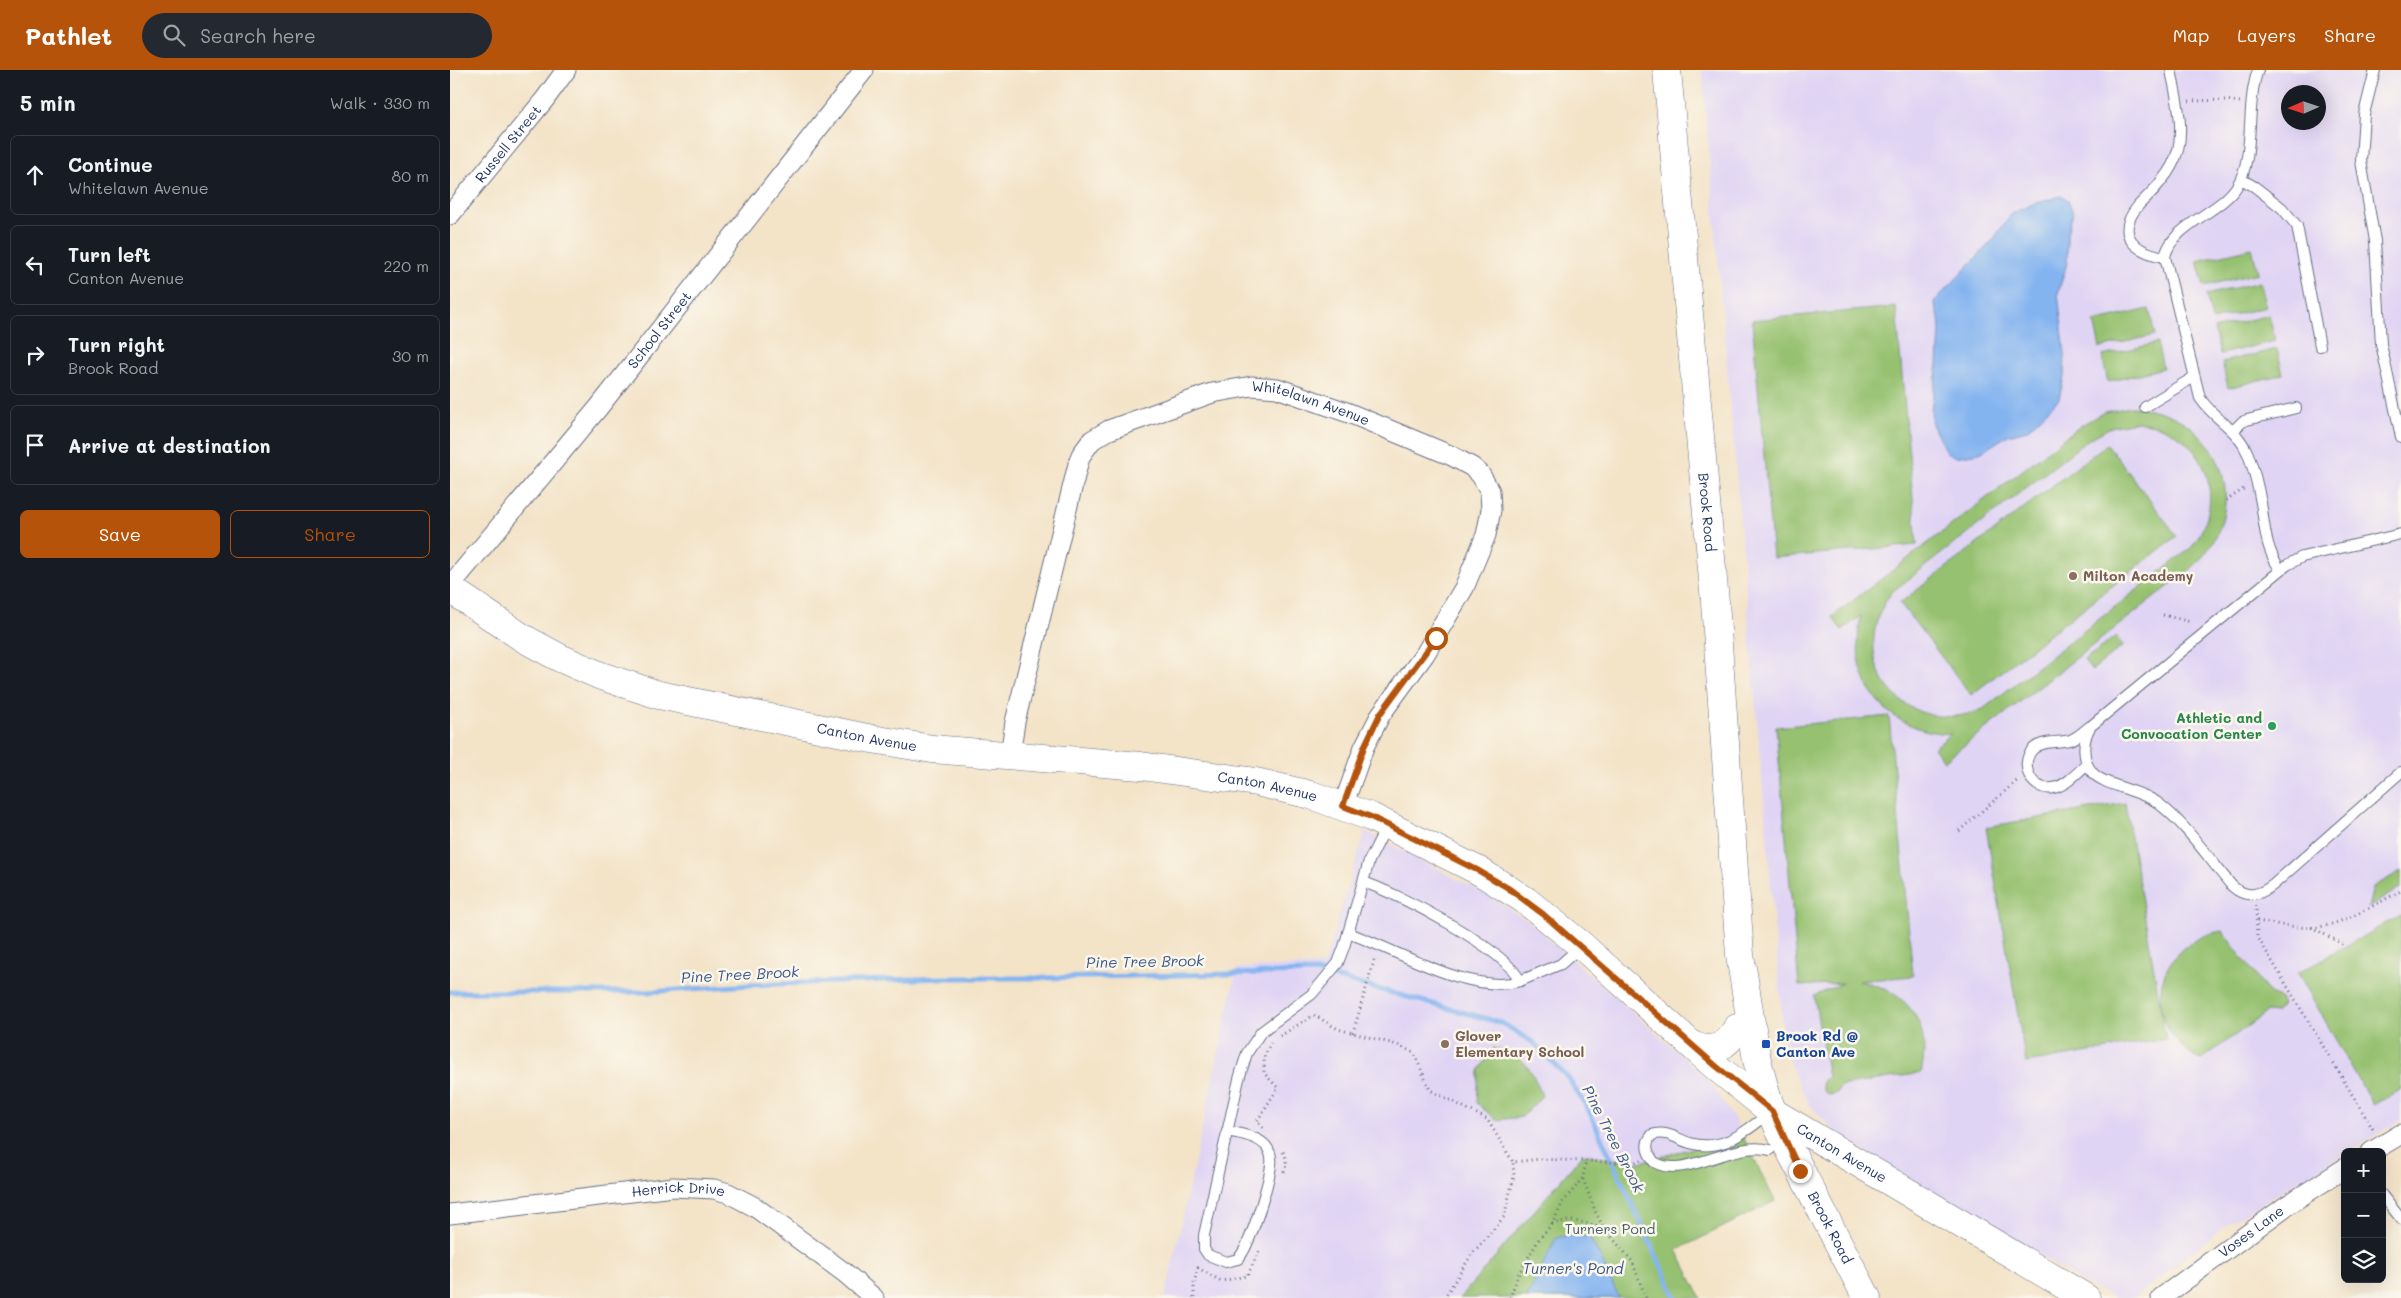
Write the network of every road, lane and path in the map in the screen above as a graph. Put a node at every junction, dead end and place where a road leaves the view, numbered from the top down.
1 (566, 70) edge
2 (864, 70) edge
3 (1667, 70) edge
4 (2171, 70) edge
5 (2258, 70) edge
6 (2375, 70) edge
7 (2177, 102) junction
8 (2250, 104) junction
9 (2241, 179) junction
10 (450, 215) edge
11 (2165, 257) junction
12 (2320, 346) dead end
13 (2194, 377) junction
14 (2145, 407) dead end
15 (2296, 408) dead end
16 (2234, 430) junction
17 (2401, 437) edge
18 (2256, 480) junction
19 (2226, 501) dead end
20 (2401, 534) edge
21 (2280, 569) junction
22 (450, 588) edge
23 (2163, 615) dead end
24 (2191, 622) dead end
25 (2091, 726) junction
26 (1010, 755) junction
27 (2087, 764) junction
28 (2027, 772) junction
29 (2401, 772) edge
30 (1343, 806) junction
31 (1387, 824) junction
32 (1959, 831) dead end
33 (1363, 882) junction
34 (2401, 890) edge
35 (2254, 895) junction
36 (2257, 920) junction
37 (2310, 926) junction
38 (1348, 933) junction
39 (1581, 945) junction
40 (2346, 946) dead end
41 (1740, 956) junction
42 (1372, 966) dead end
43 (1520, 981) junction
44 (1737, 1028) junction
45 (1353, 1033) junction
46 (1694, 1046) junction
47 (1749, 1094) junction
48 (2364, 1114) dead end
49 (1764, 1116) junction
50 (1227, 1131) junction
51 (2401, 1134) edge
52 (1268, 1135) dead end
53 (1280, 1148) dead end
54 (2378, 1148) edge
55 (1770, 1150) junction
56 (1586, 1161) junction
57 (1513, 1162) junction
58 (1628, 1164) dead end
59 (2341, 1171) edge
60 (1283, 1174) dead end
61 (1583, 1178) junction
62 (2386, 1200) edge
63 (450, 1214) edge
64 (2401, 1219) edge
65 (1552, 1224) junction
66 (1604, 1228) junction
67 (1262, 1244) dead end
68 (874, 1298) edge
69 (1194, 1298) edge
70 (1444, 1298) edge
71 (1510, 1298) edge
72 (1646, 1298) edge
73 (1847, 1298) edge
74 (1867, 1298) edge
75 (2086, 1298) edge
76 (2161, 1298) edge

1 - 10 street, Russell Street
2 - 22 street, School Street
3 - 41 street, Brook Road
4 - 7 lane
5 - 8 lane
6 - 17 lane
7 - 8 path
7 - 11 lane
8 - 9 lane
9 - 11 lane
9 - 12 lane
11 - 13 lane
13 - 14 lane
13 - 16 lane
15 - 16 lane
16 - 18 lane
18 - 19 path
18 - 21 lane
20 - 21 lane
21 - 25 lane
22 - 26 street, Canton Avenue
23 - 24 path
25 - 27 lane
25 - 28 lane
26 - 30 street, Canton Avenue
26 - 30 street, Whitelawn Avenue
27 - 28 lane
27 - 35 lane
28 - 32 path
29 - 35 lane
30 - 31 street, Canton Avenue
31 - 33 lane
31 - 39 street, Canton Avenue
33 - 38 lane
33 - 43 lane
34 - 37 path
35 - 36 path
36 - 37 path
36 - 48 path
37 - 40 path
38 - 43 lane
38 - 50 lane
39 - 43 lane
39 - 46 street, Canton Avenue
41 - 44 street, Brook Road
41 - 49 street, Brook Road
42 - 45 path
44 - 46 street
44 - 47 street, Brook Road
45 - 52 path
45 - 57 path
46 - 47 street, Canton Avenue
47 - 49 street, Brook Road
49 - 55 street, Brook Road
49 - 55 lane
49 - 74 street, Brook Road
49 - 75 street, Canton Avenue
50 - 50 lane
51 - 54 street
53 - 60 path
55 - 73 street, Brook Road
56 - 57 path
56 - 58 path
56 - 61 path
57 - 70 path
59 - 76 street, Voses Lane
61 - 65 path
61 - 66 path
62 - 64 lane
63 - 68 street, Herrick Drive
65 - 66 path
65 - 71 path
66 - 72 path
67 - 69 path

